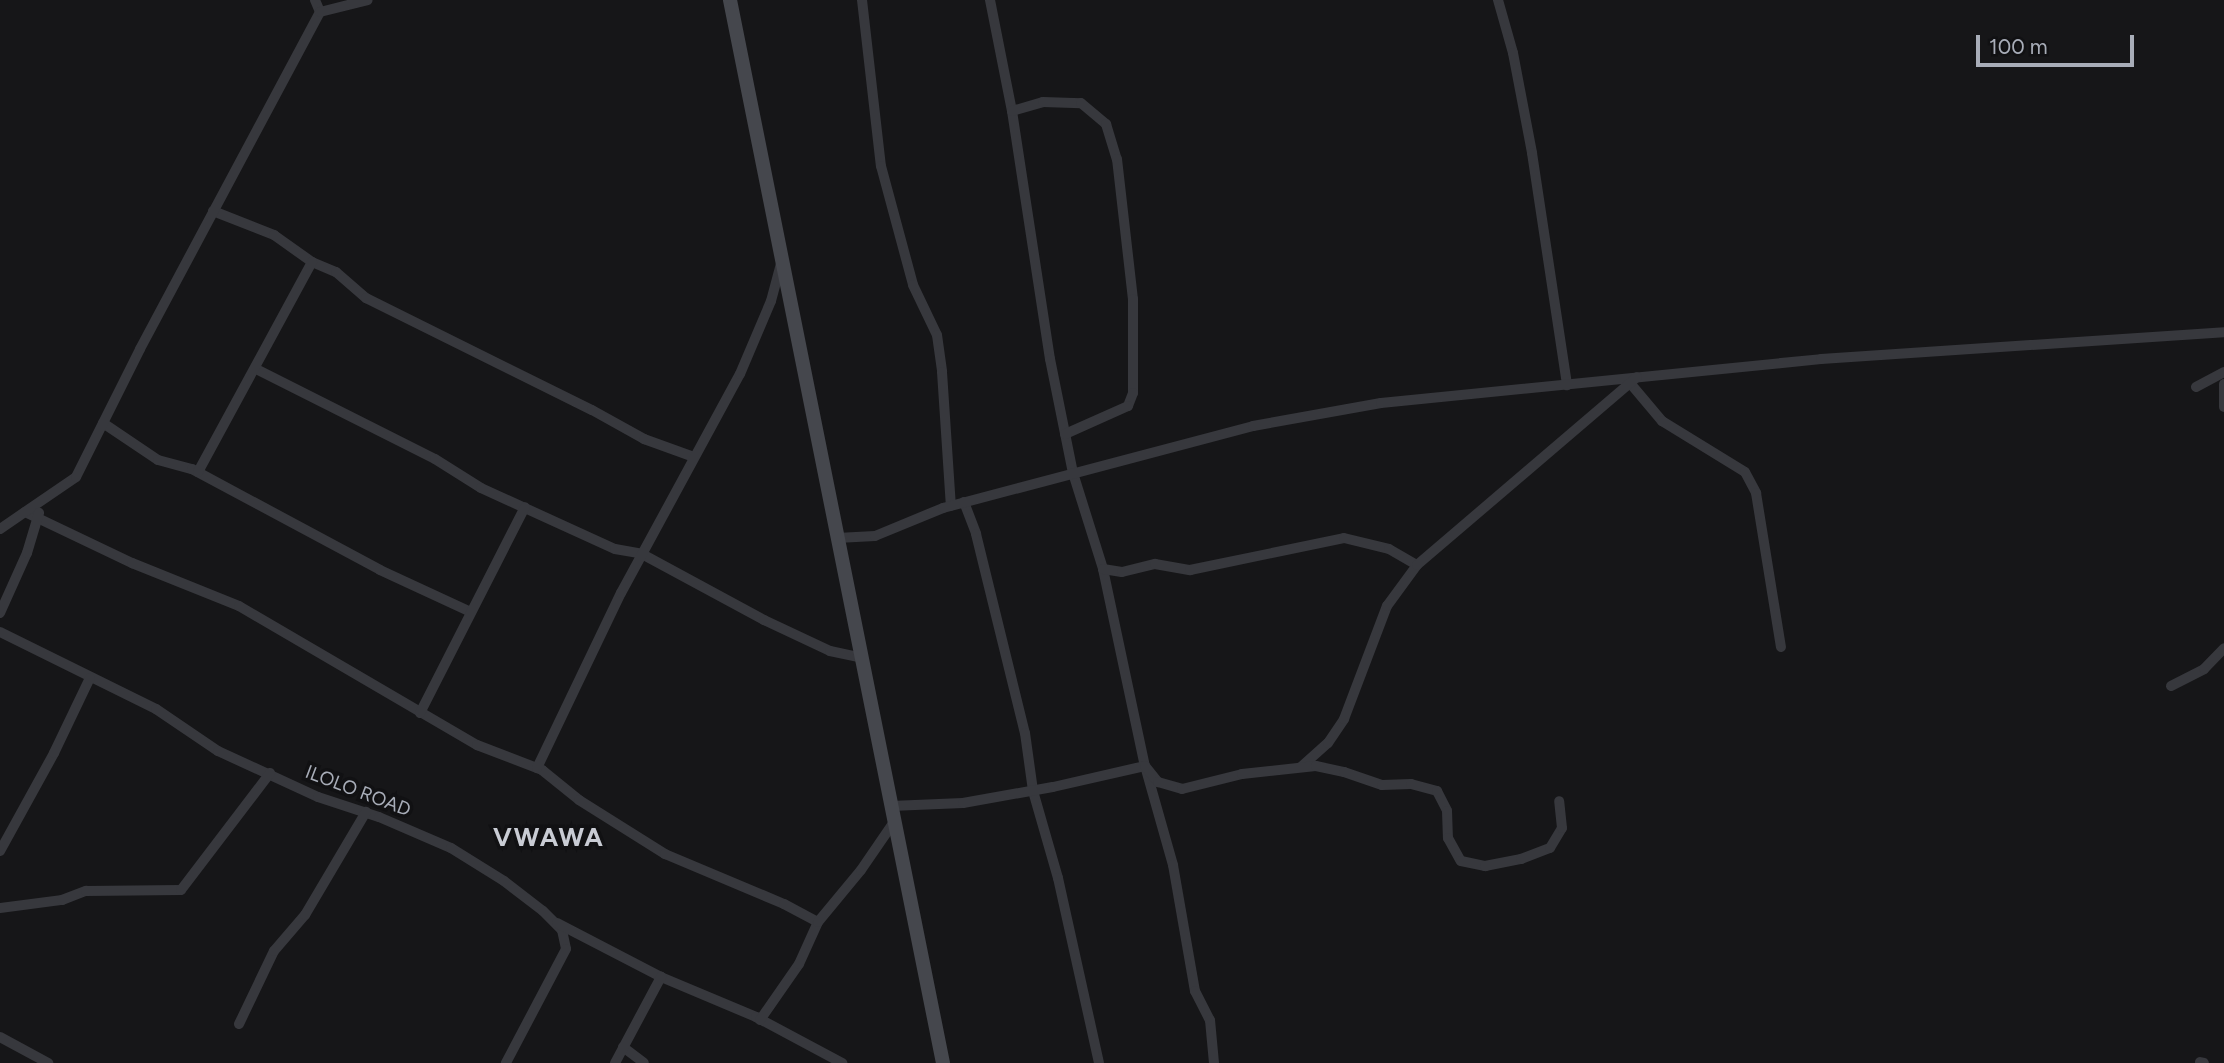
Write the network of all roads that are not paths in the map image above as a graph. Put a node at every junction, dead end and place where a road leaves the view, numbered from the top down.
1 (315, 0) edge
2 (368, 0) edge
3 (730, 0) edge
4 (862, 0) edge
5 (990, 0) edge
6 (1498, 0) edge
7 (320, 12) junction
8 (1012, 111) junction
9 (213, 211) junction
10 (312, 261) junction
11 (782, 261) junction
12 (2224, 332) edge
13 (256, 369) junction
14 (2224, 372) edge
15 (1634, 380) junction
16 (2224, 384) edge
17 (1567, 385) junction
18 (2196, 387) dead end
19 (2224, 407) edge
20 (103, 424) junction
21 (1065, 434) junction
22 (694, 457) junction
23 (198, 472) junction
24 (1073, 474) junction
25 (44, 499) junction
26 (964, 502) junction
27 (951, 506) junction
28 (525, 508) junction
29 (25, 512) junction
30 (38, 518) junction
31 (0, 529) edge
32 (838, 538) junction
33 (642, 554) junction
34 (1417, 565) junction
35 (1102, 569) junction
36 (471, 612) junction
37 (0, 613) edge
38 (0, 632) edge
39 (1781, 647) dead end
40 (2224, 648) edge
41 (862, 658) junction
42 (90, 678) junction
43 (2171, 686) dead end
44 (420, 713) junction
45 (1145, 766) junction
46 (1301, 767) junction
47 (537, 768) junction
48 (270, 774) junction
49 (1034, 791) junction
50 (1559, 801) dead end
51 (891, 806) junction
52 (366, 812) junction
53 (894, 822) junction
54 (0, 851) edge
55 (0, 908) edge
56 (553, 921) junction
57 (818, 922) junction
58 (661, 977) junction
59 (760, 1020) junction
60 (239, 1024) dead end
61 (0, 1037) edge
62 (623, 1047) junction
63 (48, 1063) edge
64 (506, 1063) edge
65 (615, 1063) edge
66 (644, 1063) edge
67 (842, 1063) edge
68 (943, 1063) edge
69 (1099, 1063) edge
70 (1214, 1063) edge

1 - 7 street
2 - 7 street
3 - 11 street
4 - 27 street
5 - 8 street
6 - 17 street
7 - 9 street
8 - 21 street
8 - 21 street
9 - 10 street
9 - 20 street
10 - 13 street
10 - 22 street
11 - 22 street
11 - 32 street
12 - 15 street
13 - 23 street
13 - 28 street
14 - 18 street
15 - 17 street
15 - 34 street
15 - 39 street
16 - 19 street
17 - 24 street
20 - 23 street
20 - 25 street
21 - 24 street
22 - 33 street
23 - 36 street
24 - 26 street
24 - 35 street
25 - 29 street
25 - 30 street
26 - 27 street
26 - 49 street
27 - 32 street
28 - 33 street
28 - 36 street
29 - 30 street
29 - 31 street
30 - 37 street
30 - 44 street
32 - 41 street
33 - 41 street
33 - 47 street
34 - 35 street
34 - 46 street
35 - 45 street
36 - 44 street
38 - 42 street, ILOLO ROAD
40 - 43 street
41 - 51 street
42 - 48 street, ILOLO ROAD
42 - 54 street
44 - 47 street
45 - 46 street
45 - 49 street
45 - 70 street
46 - 50 street
47 - 57 street
48 - 52 street, ILOLO ROAD
48 - 55 street
49 - 51 street
49 - 69 street
51 - 53 street
52 - 56 street, ILOLO ROAD
52 - 60 street
53 - 57 street
53 - 68 street
56 - 58 street
56 - 64 street, ILOLO ROAD
57 - 59 street
58 - 59 street
58 - 62 street
59 - 67 street
61 - 63 street
62 - 65 street
62 - 66 street

